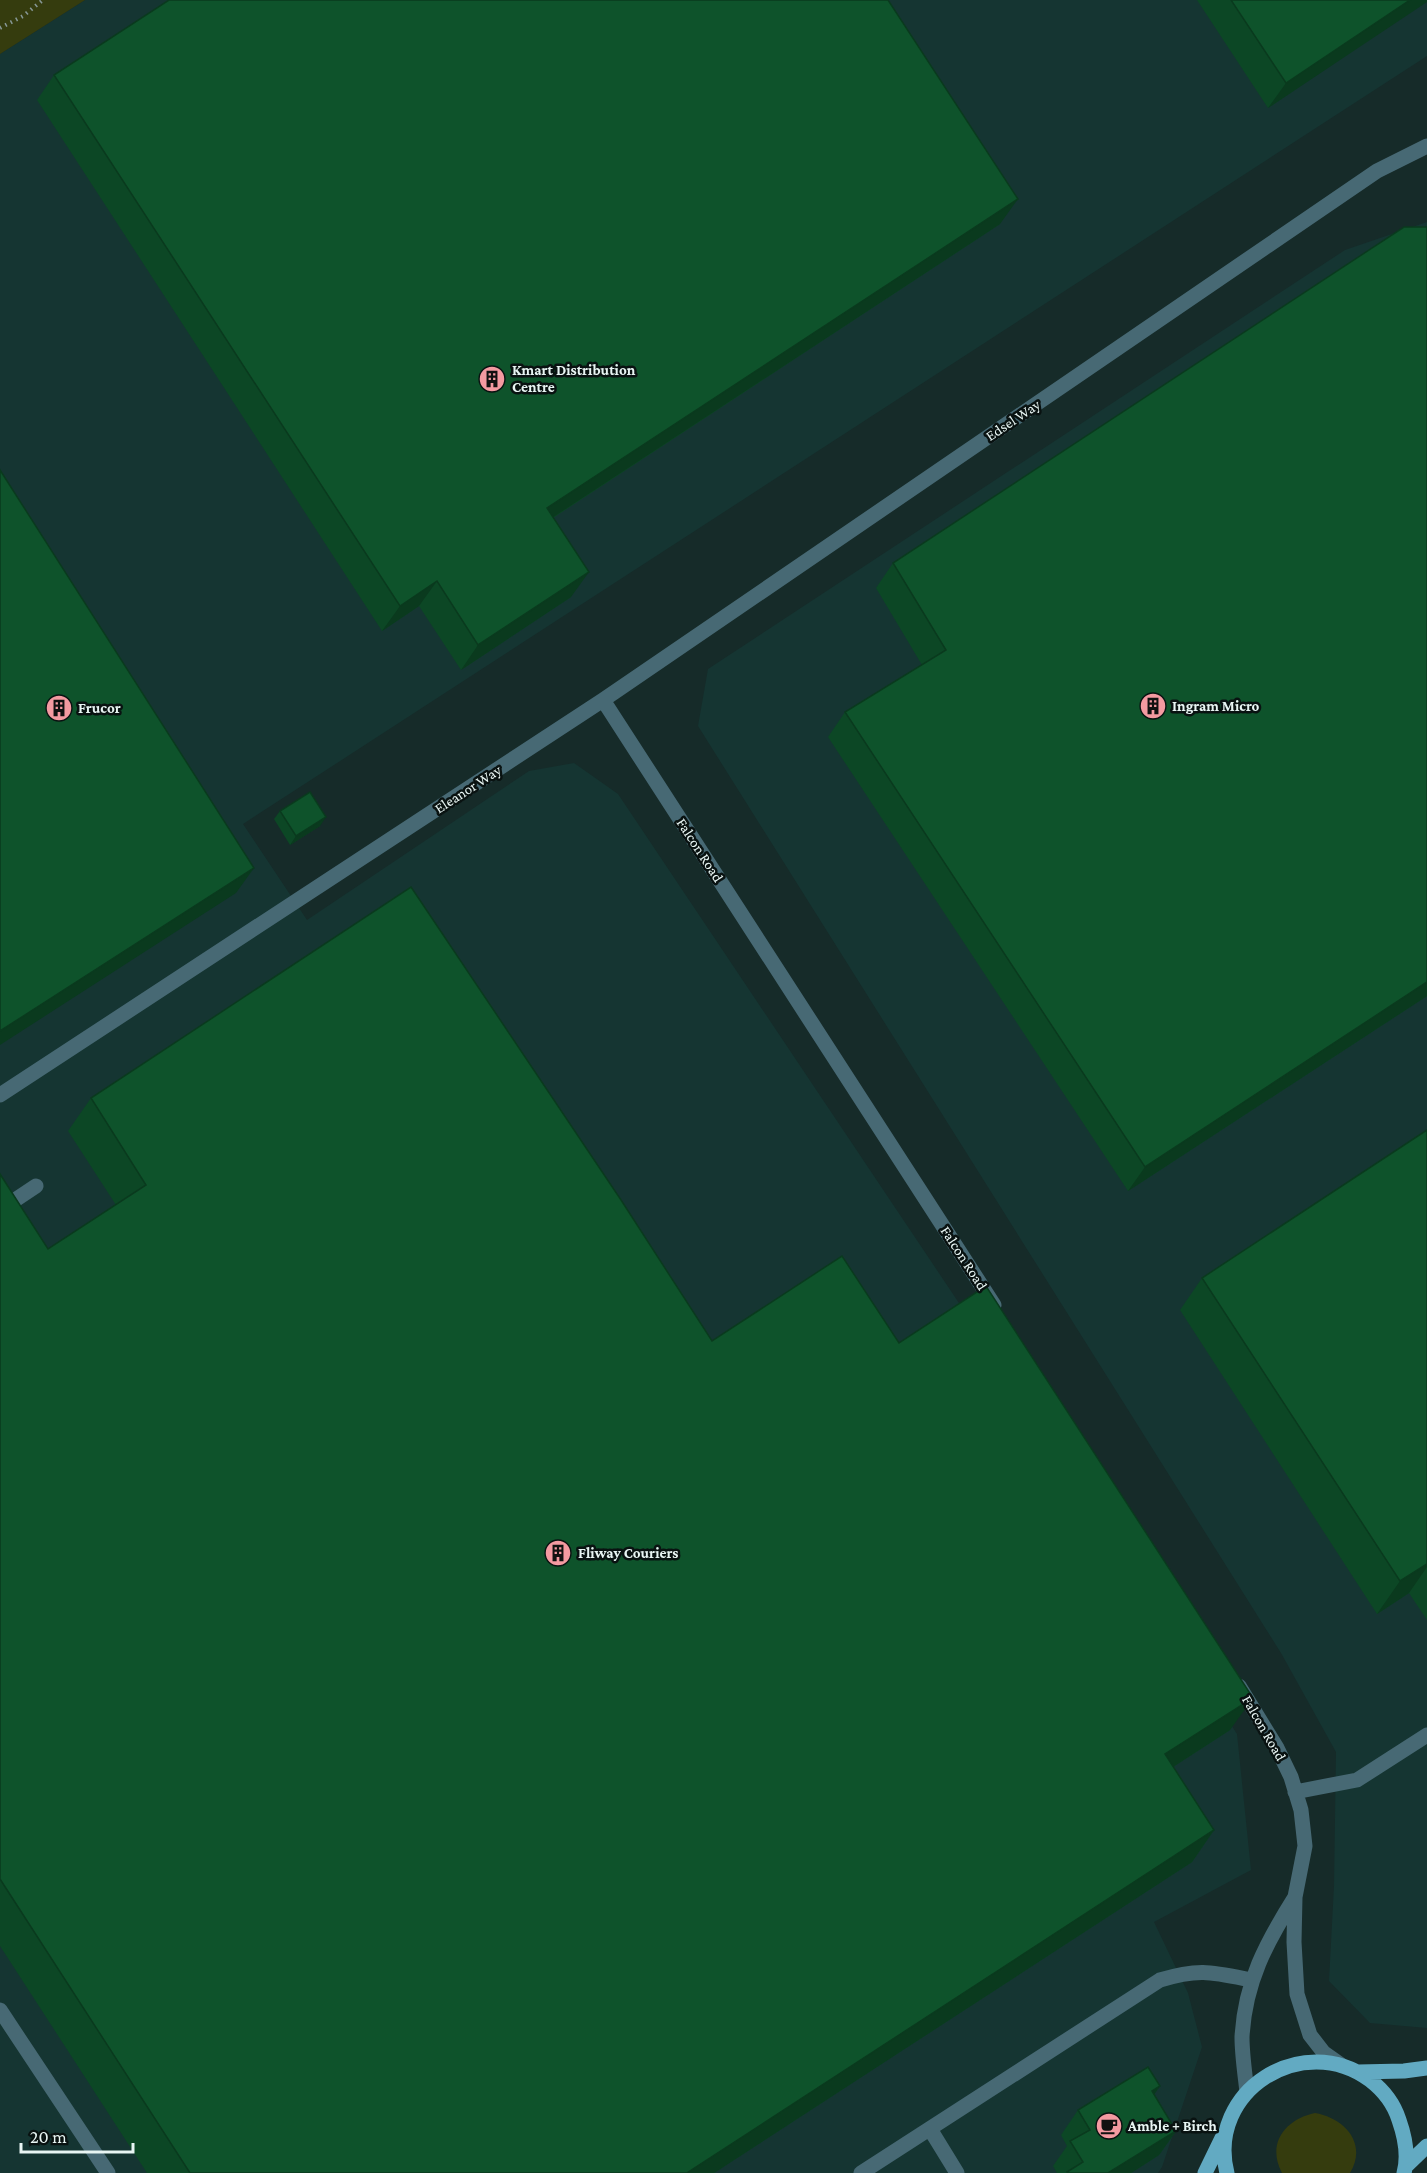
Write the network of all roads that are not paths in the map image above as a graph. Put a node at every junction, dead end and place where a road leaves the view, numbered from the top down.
1 (1427, 146) edge
2 (603, 700) junction
3 (0, 1095) edge
4 (36, 1186) dead end
5 (0, 1210) edge
6 (1000, 1314) edge
7 (1233, 1676) edge
8 (1427, 1734) edge
9 (1295, 1792) junction
10 (1295, 1897) junction
11 (1251, 1980) junction
12 (0, 2010) edge
13 (1341, 2065) junction
14 (1427, 2067) edge
15 (1358, 2072) junction
16 (1246, 2092) junction
17 (930, 2129) junction
18 (1226, 2132) junction
19 (1427, 2146) edge
20 (1405, 2170) edge
21 (108, 2173) edge
22 (861, 2173) edge
23 (957, 2173) edge
24 (1205, 2173) edge
25 (1227, 2173) edge

1 - 2 street, Edsel Way
2 - 3 street, Eleanor Way
2 - 6 street, Falcon Road
4 - 5 street
7 - 9 street, Falcon Road
8 - 9 street
9 - 10 street, Falcon Road
10 - 11 street, Falcon Road
10 - 13 street, Falcon Road
11 - 16 street, Falcon Road
11 - 17 street
12 - 21 street
13 - 15 main road
13 - 16 main road
14 - 15 main road
15 - 20 main road
16 - 18 main road
17 - 22 street
17 - 23 street
18 - 24 main road
18 - 25 main road
19 - 20 main road

